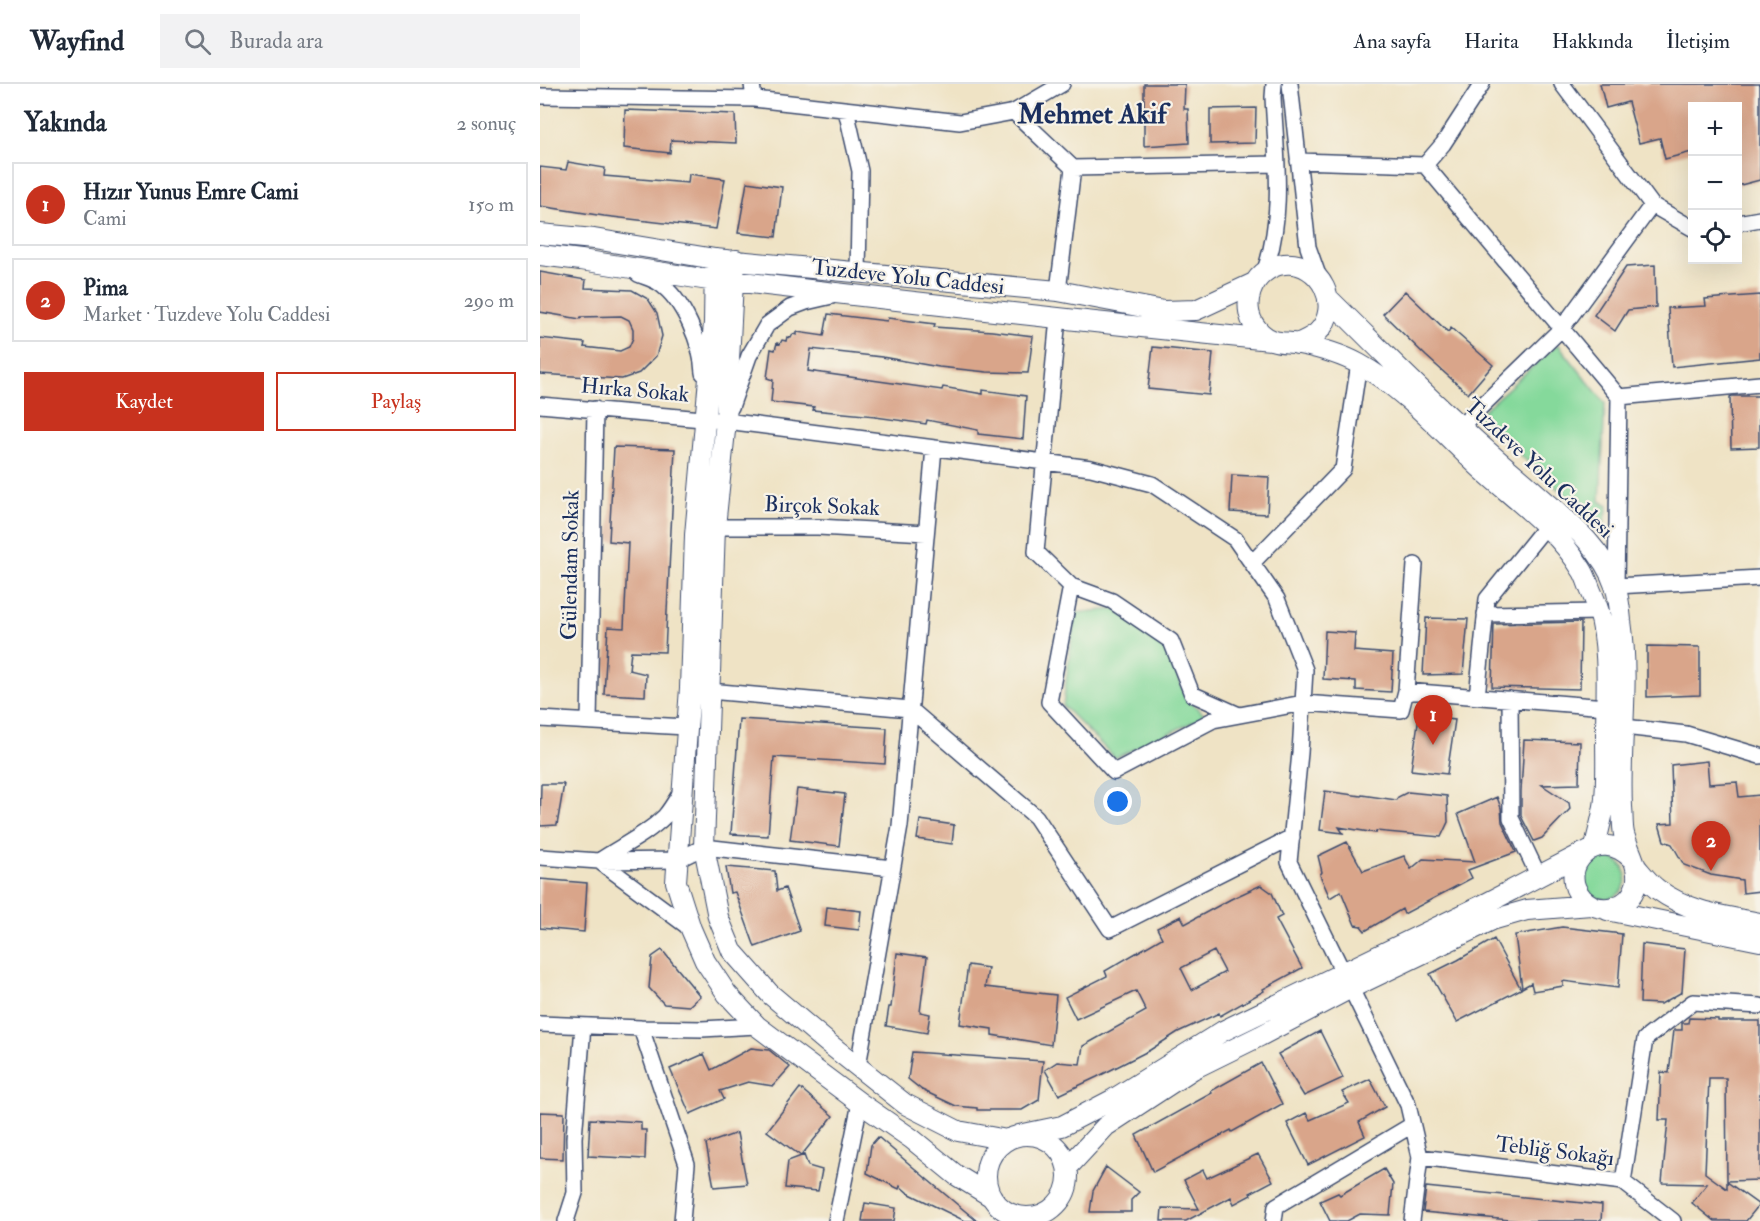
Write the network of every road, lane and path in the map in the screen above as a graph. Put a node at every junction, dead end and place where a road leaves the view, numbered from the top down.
1 (1062, 84) edge
2 (1274, 84) edge
3 (1290, 84) edge
4 (1482, 84) edge
5 (1562, 84) edge
6 (753, 92) edge
7 (540, 96) edge
8 (846, 110) junction
9 (1014, 112) junction
10 (1298, 161) junction
11 (1276, 165) junction
12 (1425, 165) junction
13 (1073, 168) junction
14 (1652, 205) junction
15 (1760, 219) edge
16 (1742, 222) edge
17 (1688, 226) edge
18 (540, 234) edge
19 (540, 255) edge
20 (715, 259) junction
21 (735, 260) junction
22 (619, 266) junction
23 (858, 272) junction
24 (1259, 278) junction
25 (1319, 278) junction
26 (724, 281) junction
27 (1058, 291) junction
28 (841, 294) junction
29 (1329, 299) junction
30 (1058, 318) junction
31 (1562, 328) junction
32 (1271, 340) junction
33 (1297, 344) junction
34 (1359, 363) junction
35 (1760, 384) edge
36 (1619, 398) junction
37 (540, 405) edge
38 (595, 409) junction
39 (716, 420) junction
40 (1460, 427) junction
41 (934, 448) junction
42 (1044, 462) junction
43 (1546, 526) junction
44 (716, 527) junction
45 (926, 533) junction
46 (1252, 563) junction
47 (1415, 565) dead end
48 (1760, 578) edge
49 (1071, 586) junction
50 (1616, 586) junction
51 (1599, 612) junction
52 (1485, 614) junction
53 (709, 691) junction
54 (1406, 691) junction
55 (1477, 697) junction
56 (1510, 699) junction
57 (1303, 703) junction
58 (1606, 707) junction
59 (910, 709) junction
60 (1239, 715) junction
61 (540, 719) edge
62 (589, 722) junction
63 (687, 727) junction
64 (1624, 727) junction
65 (1760, 756) edge
66 (681, 792) junction
67 (1292, 837) junction
68 (704, 847) junction
69 (1590, 849) junction
70 (540, 857) edge
71 (677, 860) junction
72 (599, 861) junction
73 (1634, 863) junction
74 (892, 868) junction
75 (1539, 877) junction
76 (1596, 907) junction
77 (1760, 923) edge
78 (691, 929) junction
79 (1760, 941) edge
80 (1346, 980) junction
81 (1760, 1006) edge
82 (540, 1023) edge
83 (583, 1026) junction
84 (757, 1026) junction
85 (641, 1028) junction
86 (858, 1066) junction
87 (860, 1103) junction
88 (1412, 1125) junction
89 (1013, 1137) junction
90 (1420, 1157) junction
91 (1068, 1167) junction
92 (1623, 1182) junction
93 (992, 1197) junction
94 (1058, 1213) edge
95 (1015, 1218) edge
96 (566, 1221) edge
97 (682, 1221) edge
98 (836, 1221) edge
99 (1274, 1221) edge
100 (1412, 1221) edge
101 (1673, 1221) edge

1 - 9 street
2 - 11 street
3 - 10 street
4 - 12 street
5 - 14 street
6 - 7 street
6 - 8 street
8 - 9 street
8 - 23 street
9 - 13 street
10 - 12 street
10 - 25 street
11 - 13 street
11 - 24 street
12 - 31 street
13 - 27 street
14 - 17 street
14 - 31 street
15 - 16 street
18 - 20 main road, Tuzdeve Yolu Caddesi
19 - 22 main road, Tuzdeve Yolu Caddesi
20 - 21 main road, Tuzdeve Yolu Caddesi
20 - 26 main road
21 - 23 main road, Tuzdeve Yolu Caddesi
21 - 26 main road
22 - 26 main road, Tuzdeve Yolu Caddesi
22 - 39 street
23 - 27 main road, Tuzdeve Yolu Caddesi
24 - 25 main road
24 - 27 main road, Tuzdeve Yolu Caddesi
24 - 32 main road
25 - 29 main road
26 - 28 main road, Tuzdeve Yolu Caddesi
26 - 39 main road
28 - 30 main road, Tuzdeve Yolu Caddesi
28 - 39 street
29 - 33 main road
29 - 40 main road, Tuzdeve Yolu Caddesi
30 - 32 main road, Tuzdeve Yolu Caddesi
30 - 42 street
31 - 36 street
31 - 40 street
32 - 33 main road
33 - 34 main road, Tuzdeve Yolu Caddesi
34 - 43 main road, Tuzdeve Yolu Caddesi
34 - 46 street
35 - 36 street
36 - 50 street
37 - 38 street, Hırka Sokak
38 - 39 street, Hırka Sokak
38 - 62 street, Gülendam Sokak
39 - 41 street, Hırka Sokak
39 - 44 main road
39 - 63 main road
40 - 50 main road, Tuzdeve Yolu Caddesi
41 - 42 street, Hırka Sokak
41 - 45 street
42 - 46 street, Hırka Sokak
42 - 49 street
43 - 51 main road, Tuzdeve Yolu Caddesi
43 - 52 street
44 - 45 street, Birçok Sokak
44 - 53 main road
45 - 59 street
46 - 57 street, Hırka Sokak
47 - 54 street
48 - 50 street
49 - 60 street
49 - 60 street
50 - 64 main road, Tuzdeve Yolu Caddesi
51 - 52 street
51 - 58 main road, Tuzdeve Yolu Caddesi
52 - 55 street
53 - 59 street
53 - 68 main road
54 - 55 street
54 - 57 street
55 - 56 street
56 - 58 street
56 - 75 street
57 - 60 street
57 - 67 street, Hırka Sokak
58 - 69 main road, Tuzdeve Yolu Caddesi
59 - 67 street
59 - 74 street
61 - 62 street
62 - 63 street
63 - 66 main road
64 - 65 street
64 - 73 main road, Tuzdeve Yolu Caddesi
66 - 71 main road
66 - 72 street
67 - 80 street, Hırka Sokak
68 - 71 street
68 - 74 street
68 - 86 main road
69 - 73 main road
69 - 75 main road
69 - 76 main road
70 - 72 street
71 - 72 street
71 - 78 main road
72 - 78 street
73 - 76 main road
73 - 77 main road
74 - 86 street
75 - 80 main road
76 - 79 main road
76 - 80 main road
78 - 84 main road
80 - 88 street, Hırka Sokak
80 - 89 main road
80 - 91 main road
81 - 92 street
82 - 83 street
83 - 85 street
83 - 96 street
84 - 85 street
84 - 87 main road
85 - 97 street
86 - 89 main road
87 - 93 main road
87 - 98 street
88 - 90 street, Hırka Sokak
88 - 99 street
89 - 91 main road
89 - 93 main road
90 - 92 street, Tebliğ Sokağı
90 - 100 street
91 - 94 main road
92 - 101 street, Tebliğ Sokağı
93 - 95 main road
94 - 95 main road

